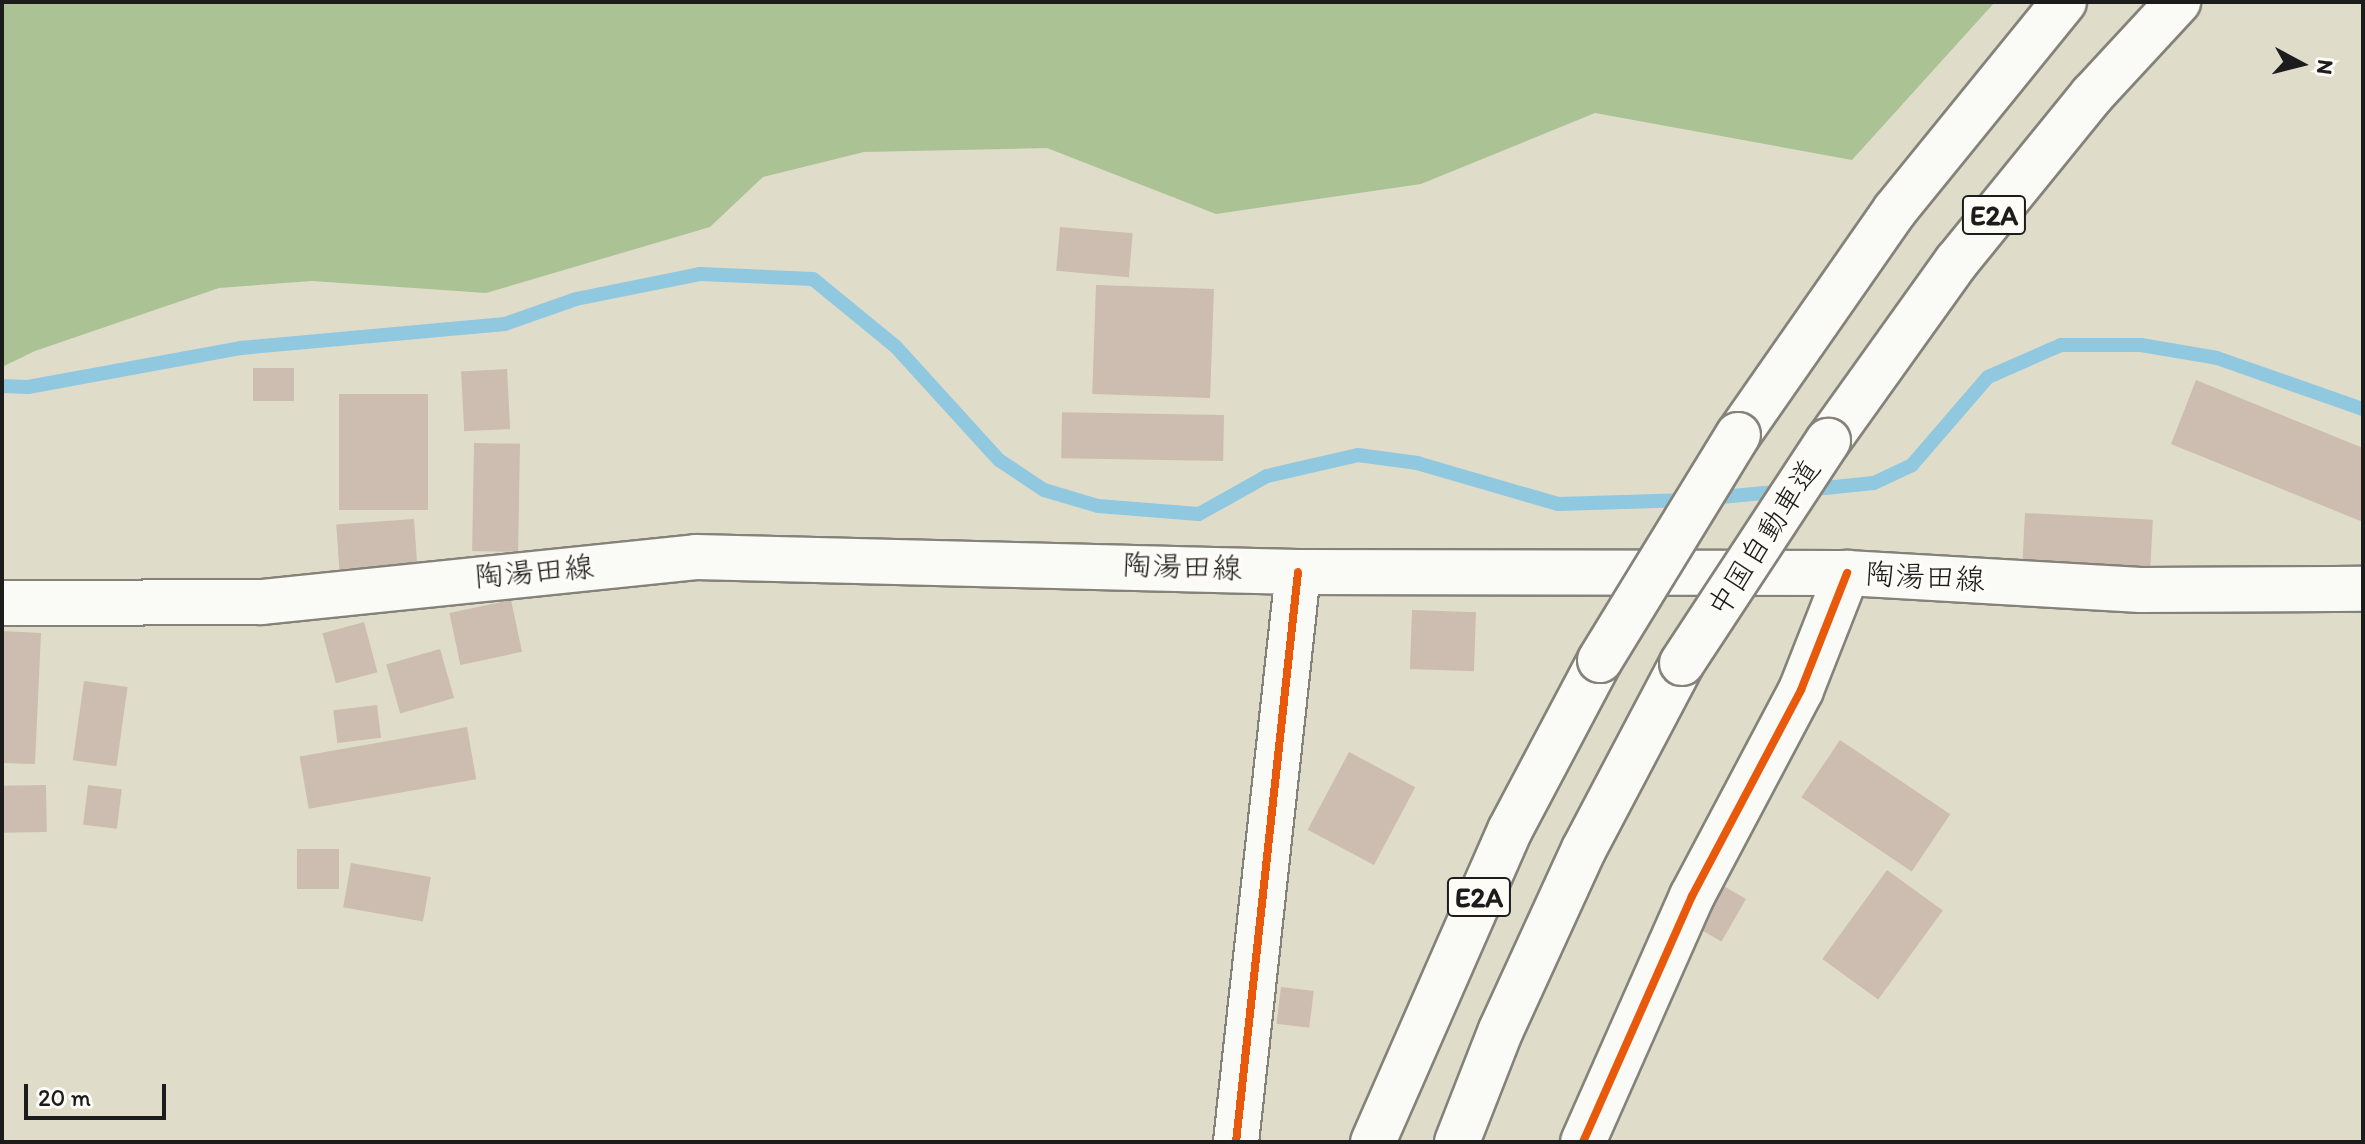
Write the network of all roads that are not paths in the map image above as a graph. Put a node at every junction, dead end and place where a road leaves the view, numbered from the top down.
1 (2064, 2) edge
2 (2178, 2) edge
3 (1298, 572) junction
4 (1847, 573) junction
5 (2363, 589) edge
6 (2, 603) edge
7 (1236, 1142) edge
8 (1373, 1142) edge
9 (1457, 1142) edge
10 (1583, 1142) edge

1 - 8 main road, E2A, bridge
2 - 9 main road, 中国自動車道 / E2A, bridge
3 - 4 main road, 陶湯田線
3 - 6 main road, 陶湯田線
3 - 7 main road
4 - 5 main road, 陶湯田線
4 - 10 main road

